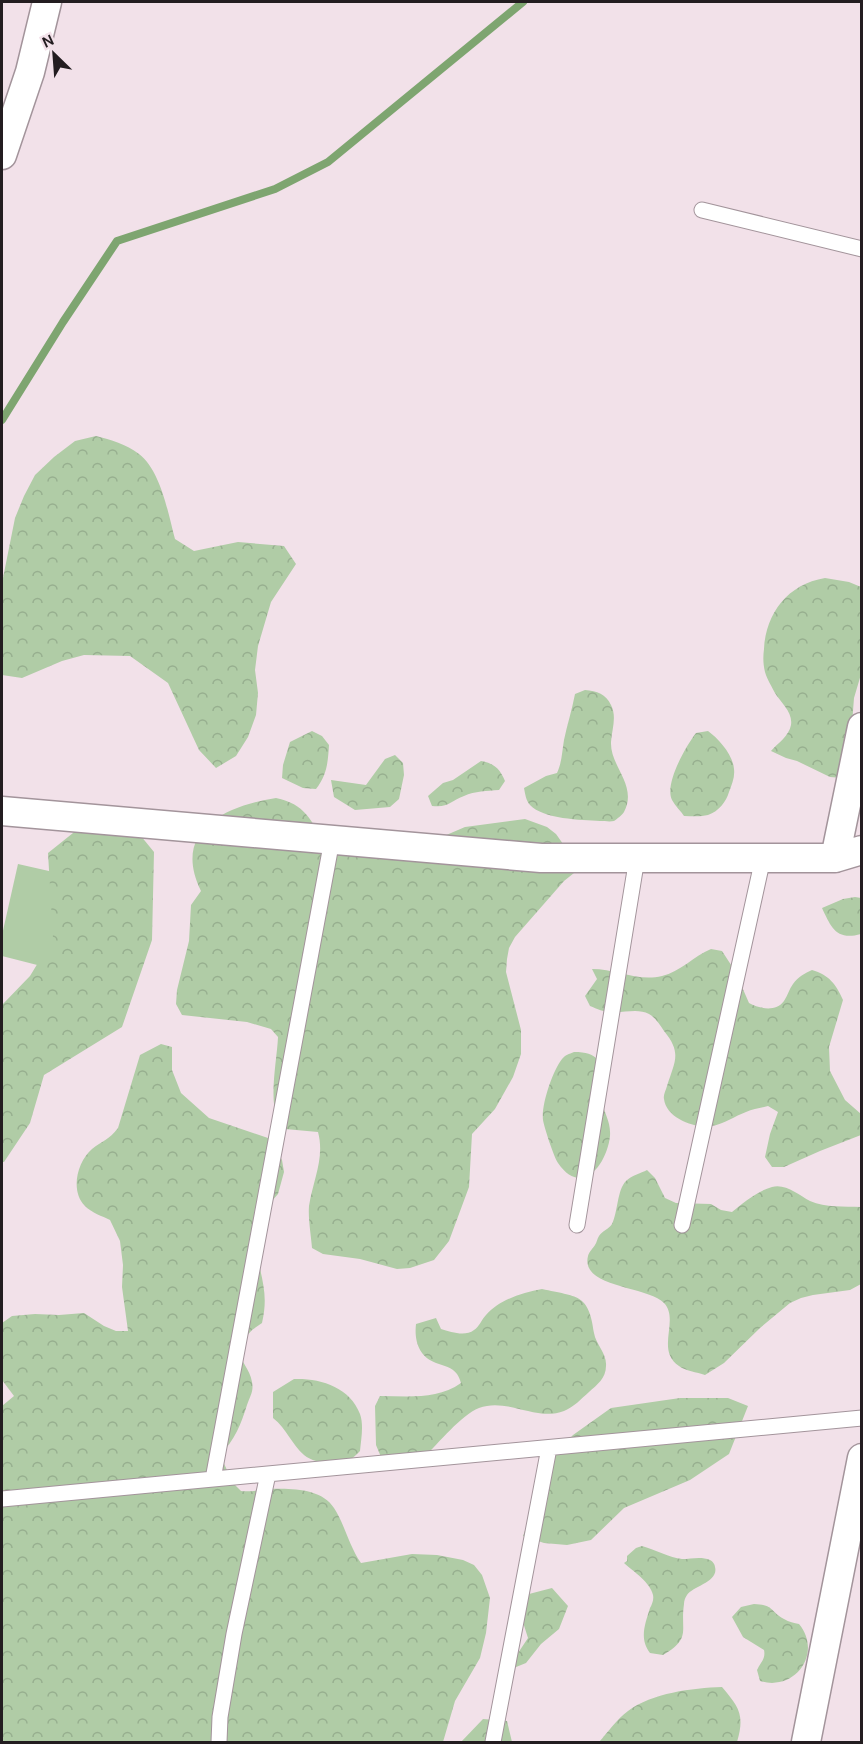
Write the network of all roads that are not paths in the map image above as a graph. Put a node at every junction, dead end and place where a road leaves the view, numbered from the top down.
1 (46, 2) edge
2 (2, 155) edge
3 (702, 210) dead end
4 (861, 249) edge
5 (861, 727) edge
6 (2, 811) edge
7 (332, 840) junction
8 (848, 854) edge
9 (638, 858) junction
10 (762, 858) junction
11 (577, 1225) dead end
12 (682, 1225) dead end
13 (861, 1418) edge
14 (549, 1448) junction
15 (861, 1458) edge
16 (268, 1474) junction
17 (213, 1479) junction
18 (2, 1499) edge
19 (219, 1743) edge
20 (493, 1743) edge
21 (806, 1743) edge

1 - 2 street
3 - 4 lane
5 - 8 street
6 - 7 street
7 - 9 street
7 - 17 lane
8 - 10 street
9 - 10 street
9 - 11 lane
10 - 12 lane
13 - 14 lane
14 - 16 lane
14 - 20 lane
15 - 21 street
16 - 17 lane
16 - 19 lane
17 - 18 lane

